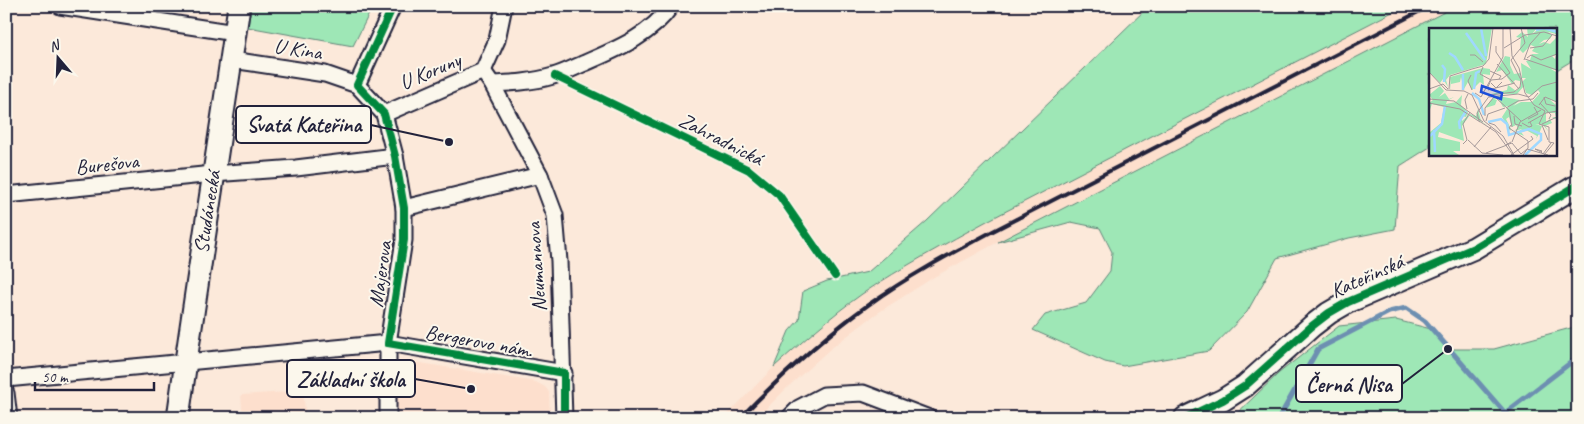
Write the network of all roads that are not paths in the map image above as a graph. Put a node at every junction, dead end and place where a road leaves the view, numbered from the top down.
1 (60, 6) edge
2 (239, 6) edge
3 (393, 6) edge
4 (504, 6) edge
5 (671, 6) edge
6 (235, 33) junction
7 (232, 60) junction
8 (484, 72) junction
9 (492, 84) junction
10 (357, 85) junction
11 (384, 114) junction
12 (395, 156) junction
13 (212, 174) junction
14 (540, 175) junction
15 (1578, 186) edge
16 (6, 195) edge
17 (404, 208) junction
18 (388, 344) junction
19 (185, 363) junction
20 (564, 373) junction
21 (6, 379) edge
22 (6, 393) edge
23 (9, 418) edge
24 (178, 418) edge
25 (388, 418) edge
26 (564, 418) edge
27 (789, 418) edge
28 (929, 418) edge
29 (1185, 418) edge

1 - 6 street
2 - 6 street, Studánecká
3 - 10 street
4 - 8 street, U Koruny
5 - 9 street
6 - 7 street, Studánecká
7 - 10 street, U Kina
7 - 13 street, Studánecká
8 - 9 street, Neumannova
8 - 11 street, U Koruny
9 - 14 street, Neumannova
10 - 11 street, U Kina
11 - 12 street, Majerova
12 - 13 street
12 - 17 street, Majerova
13 - 16 street, Burešova
13 - 19 street, Studánecká
14 - 17 street
14 - 20 street, Neumannova
15 - 29 street, Kateřinská
17 - 18 street, Majerova
18 - 19 street, Bergerovo nám.
18 - 20 street, Bergerovo nám.
18 - 25 street, Majerova
19 - 21 street, Bergerovo nám.
19 - 24 street, Studánecká
20 - 26 street, Neumannova
22 - 23 street
27 - 28 street

